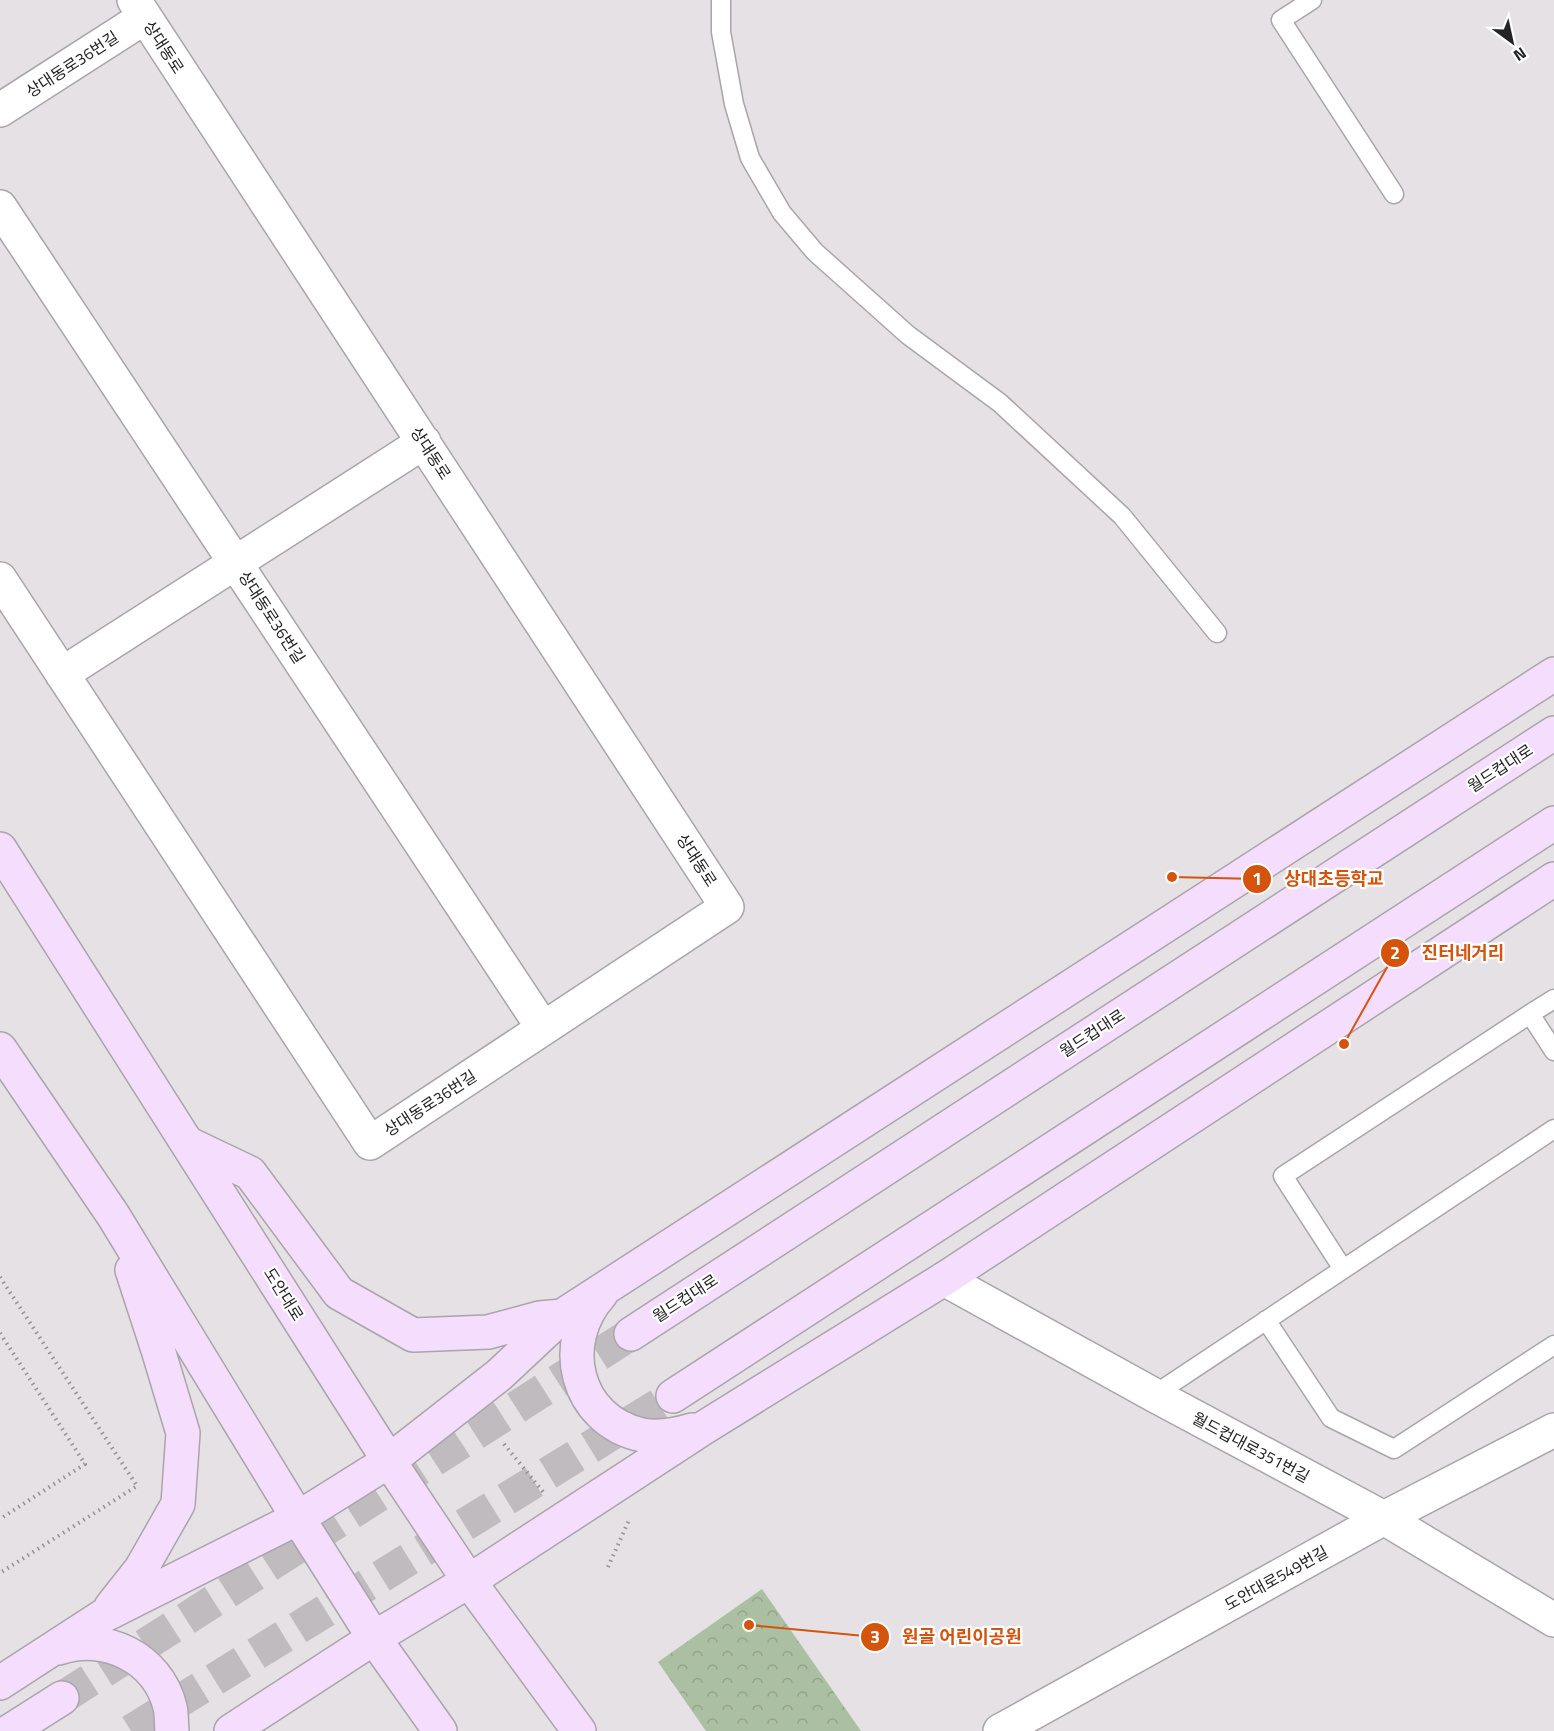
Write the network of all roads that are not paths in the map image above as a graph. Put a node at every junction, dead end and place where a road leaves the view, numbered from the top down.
1 (721, 0) edge
2 (1312, 0) edge
3 (139, 9) edge
4 (0, 110) edge
5 (1394, 194) dead end
6 (0, 207) edge
7 (424, 441) junction
8 (236, 562) junction
9 (0, 579) edge
10 (1217, 633) dead end
11 (62, 674) junction
12 (1554, 674) edge
13 (1554, 733) edge
14 (1554, 824) edge
15 (0, 849) edge
16 (1554, 879) edge
17 (727, 907) joint
18 (1554, 999) edge
19 (1530, 1014) junction
20 (543, 1028) junction
21 (0, 1050) edge
22 (1554, 1051) edge
23 (1554, 1128) edge
24 (189, 1144) junction
25 (113, 1215) junction
26 (1343, 1269) junction
27 (944, 1279) junction
28 (611, 1284) junction
29 (562, 1316) junction
30 (1266, 1320) junction
31 (631, 1334) tunnel mouth
32 (1554, 1345) edge
33 (1154, 1395) junction
34 (673, 1396) tunnel mouth
35 (705, 1426) junction
36 (1554, 1430) edge
37 (389, 1461) junction
38 (297, 1518) junction
39 (1384, 1518) junction
40 (469, 1581) junction
41 (103, 1616) junction
42 (1554, 1620) edge
43 (375, 1638) junction
44 (36, 1660) junction
45 (0, 1683) edge
46 (62, 1698) tunnel mouth
47 (10, 1731) edge
48 (172, 1731) edge
49 (231, 1731) edge
50 (440, 1731) edge
51 (579, 1731) edge
52 (1000, 1731) edge

1 - 10 lane
2 - 5 lane
3 - 4 street, 상대동로36번길
3 - 7 street, 상대동로
6 - 8 street, 상대동로36번길
7 - 8 street
7 - 17 street, 상대동로
8 - 11 street
8 - 20 street, 상대동로36번길
9 - 11 street, 상대동로36번길
11 - 20 street, 상대동로36번길
12 - 28 street
13 - 31 street, 월드컵대로
14 - 34 street
15 - 24 street, 도안대로
16 - 27 street
17 - 20 street, 상대동로36번길
18 - 19 lane
19 - 22 lane
19 - 26 lane
21 - 25 street
23 - 26 lane
24 - 29 street
24 - 37 street, 도안대로
25 - 38 street
25 - 41 street
26 - 30 lane
27 - 33 street, 월드컵대로351번길
27 - 35 street
28 - 29 street
28 - 35 street
29 - 37 street
30 - 32 lane
30 - 33 lane
33 - 39 street, 월드컵대로351번길
35 - 40 street
36 - 39 street, 도안대로549번길
37 - 38 street
37 - 40 street, 도안대로
38 - 41 street
38 - 43 street
39 - 42 street, 월드컵대로351번길
39 - 52 street, 도안대로549번길
40 - 43 street
40 - 51 street, 도안대로
41 - 44 street
43 - 49 street
43 - 50 street
44 - 45 street
44 - 48 street
46 - 47 street

